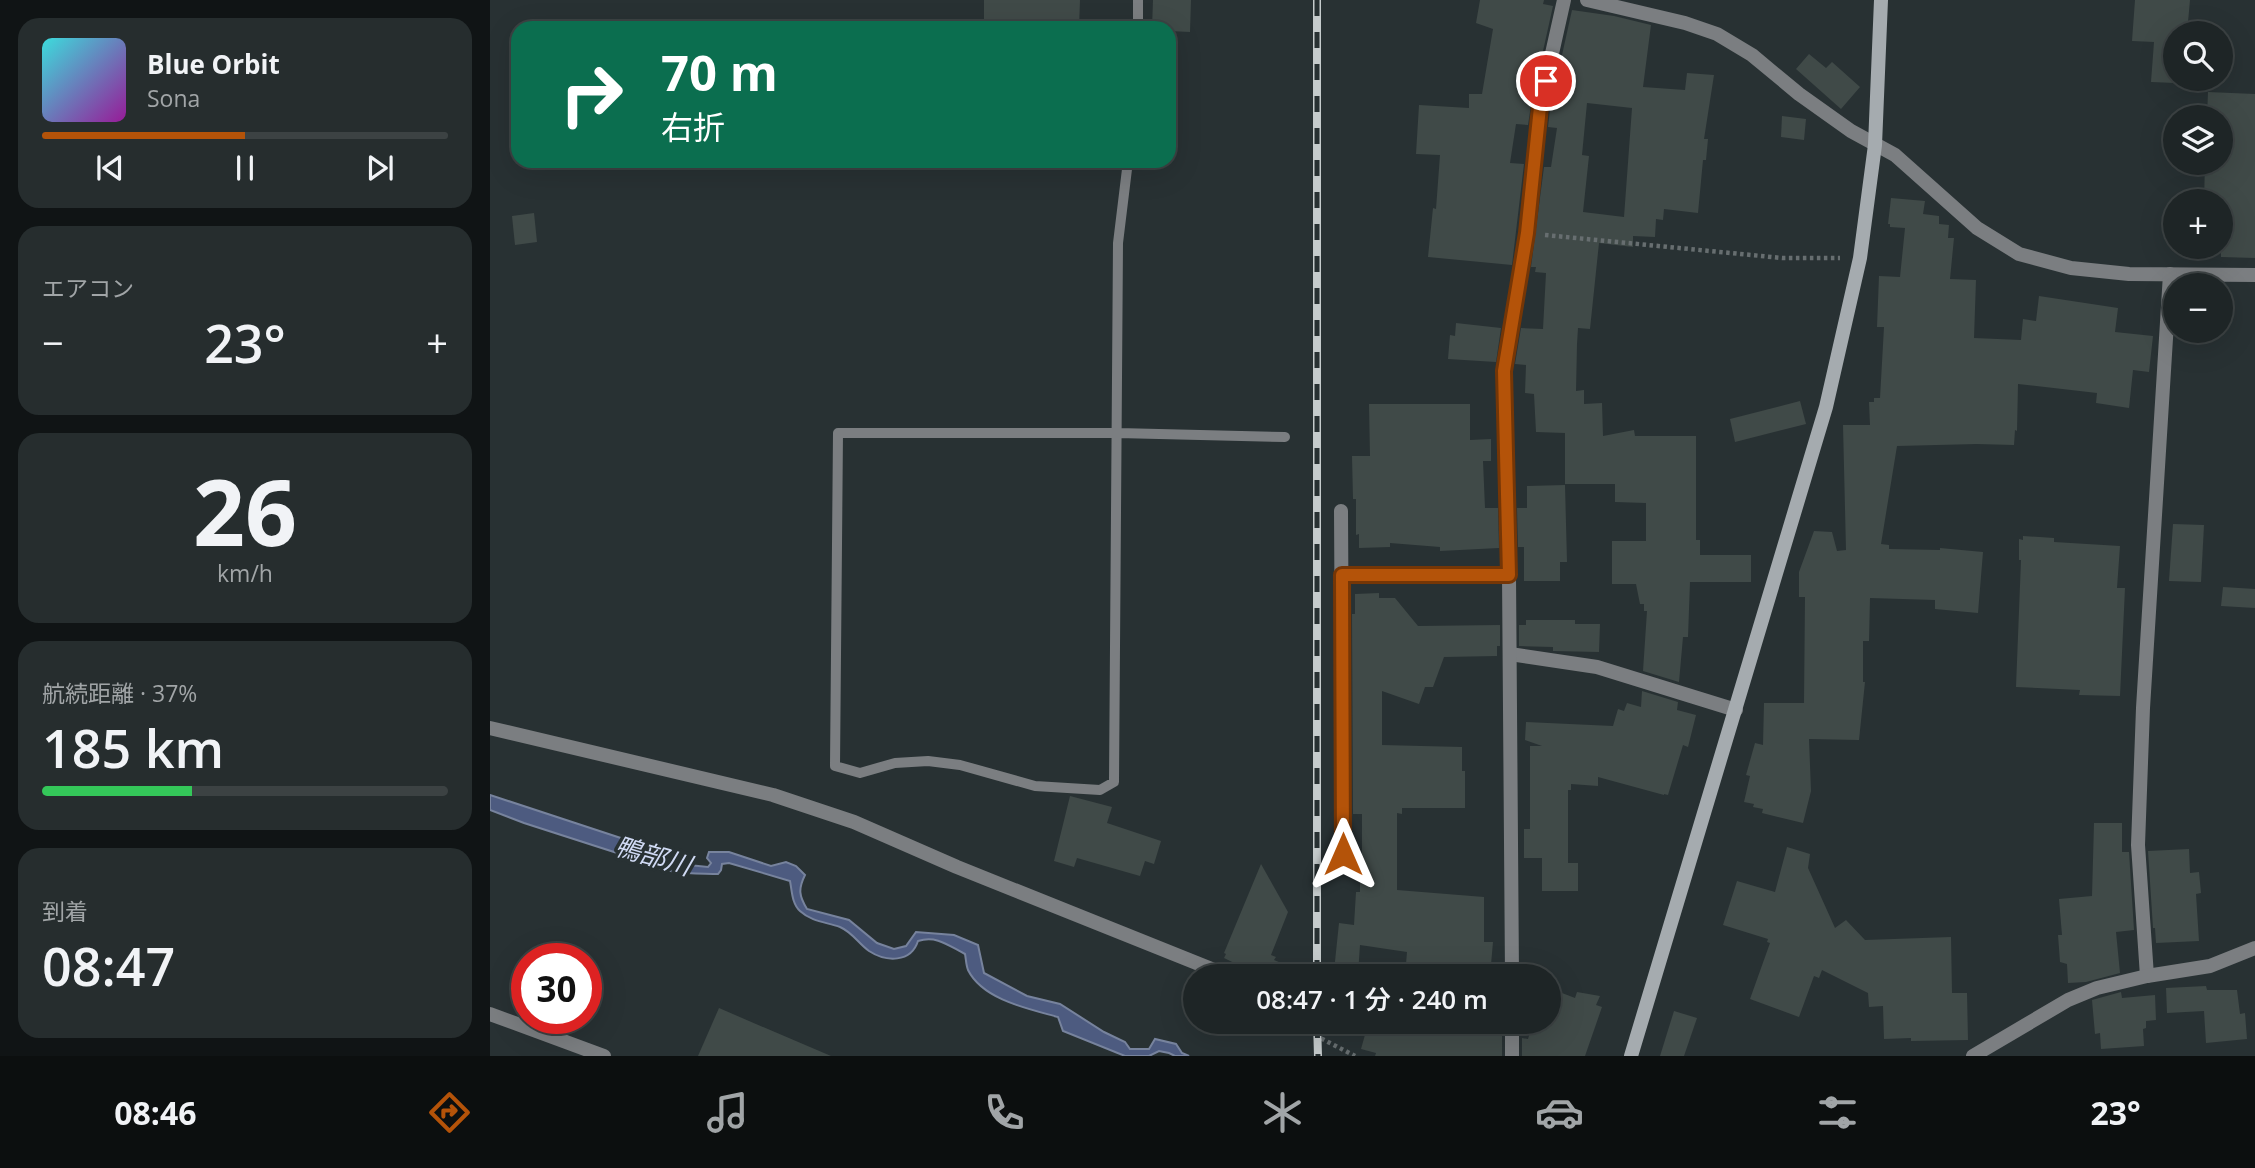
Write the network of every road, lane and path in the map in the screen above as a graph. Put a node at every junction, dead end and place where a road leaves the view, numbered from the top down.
1 (1138, 0) edge
2 (1564, 0) edge
3 (1587, 0) edge
4 (1881, 0) edge
5 (1138, 21) edge
6 (1875, 145) junction
7 (1127, 168) edge
8 (1527, 233) junction
9 (1860, 258) junction
10 (2163, 274) edge
11 (2233, 275) edge
12 (2255, 275) edge
13 (2166, 343) edge
14 (1118, 433) junction
15 (1285, 437) dead end
16 (1341, 510) dead end
17 (1342, 575) junction
18 (1509, 575) junction
19 (1510, 654) junction
20 (1736, 710) junction
21 (490, 728) edge
22 (1343, 854) dead end
23 (2255, 948) edge
24 (1199, 964) edge
25 (1512, 964) edge
26 (2147, 976) junction
27 (490, 1014) edge
28 (1313, 1034) edge
29 (1513, 1034) edge
30 (604, 1056) edge
31 (1355, 1056) edge
32 (1513, 1056) edge
33 (1631, 1056) edge
34 (1973, 1056) edge

1 - 5 lane
2 - 8 street
3 - 6 street
4 - 6 street
6 - 9 street
6 - 10 street
7 - 14 lane
8 - 9 path
8 - 18 street
9 - 20 street
11 - 12 street
13 - 26 street
14 - 14 lane
14 - 15 lane
16 - 17 street
17 - 18 street
17 - 22 street
18 - 19 street
19 - 20 street
19 - 25 street
20 - 33 street
21 - 24 street
23 - 26 street
26 - 34 street
27 - 30 street
28 - 31 path
29 - 32 street

